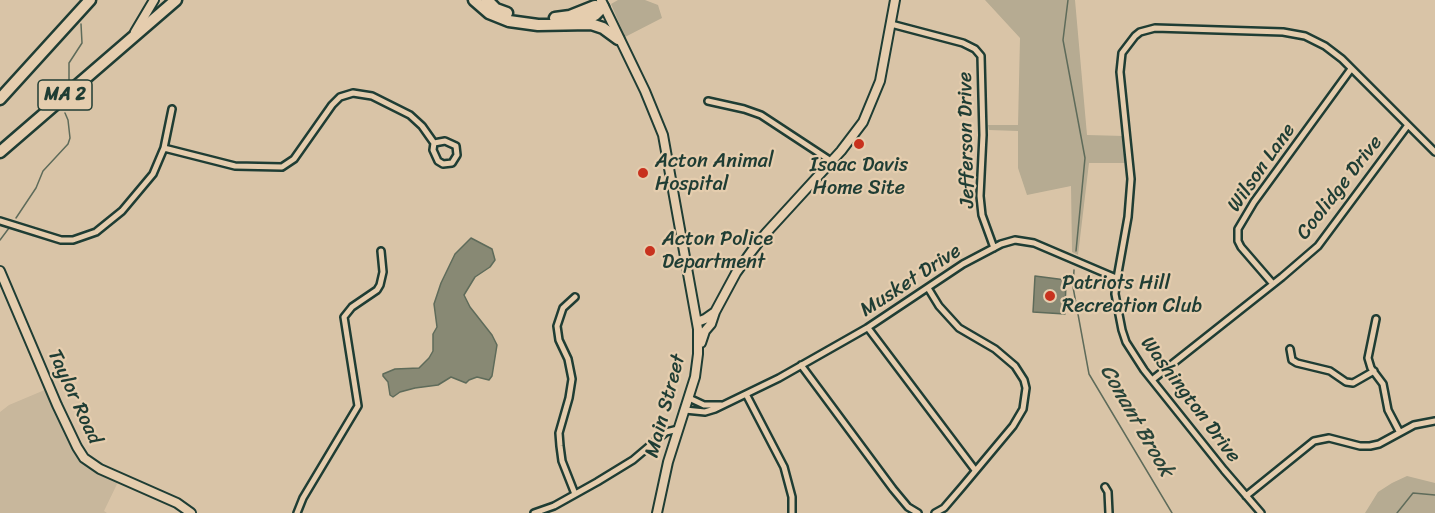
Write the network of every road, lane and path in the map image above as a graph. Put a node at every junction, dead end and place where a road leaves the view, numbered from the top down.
1 (90, 0) edge
2 (154, 0) edge
3 (176, 0) edge
4 (474, 0) edge
5 (487, 0) edge
6 (588, 0) edge
7 (895, 0) edge
8 (602, 4) edge
9 (574, 14) junction
10 (564, 24) junction
11 (891, 24) junction
12 (131, 38) junction
13 (618, 39) junction
14 (1351, 69) junction
15 (0, 99) edge
16 (708, 101) dead end
17 (172, 109) dead end
18 (1408, 125) junction
19 (434, 143) junction
20 (164, 148) junction
21 (0, 152) edge
22 (1435, 152) edge
23 (831, 161) junction
24 (0, 221) edge
25 (994, 248) junction
26 (381, 251) dead end
27 (0, 271) edge
28 (1116, 278) junction
29 (1273, 284) junction
30 (928, 288) junction
31 (575, 297) dead end
32 (715, 312) junction
33 (1376, 319) dead end
34 (697, 325) junction
35 (708, 327) junction
36 (868, 328) junction
37 (1290, 349) dead end
38 (698, 354) junction
39 (801, 365) junction
40 (1374, 372) junction
41 (1152, 380) junction
42 (746, 394) junction
43 (689, 398) junction
44 (729, 403) junction
45 (685, 410) junction
46 (1435, 421) edge
47 (678, 429) junction
48 (1399, 431) junction
49 (975, 470) junction
50 (1105, 487) dead end
51 (575, 494) junction
52 (1246, 496) junction
53 (191, 513) edge
54 (297, 513) edge
55 (534, 513) edge
56 (657, 513) edge
57 (792, 513) edge
58 (918, 513) edge
59 (935, 513) edge
60 (1109, 513) edge
61 (1262, 513) edge

1 - 15 highway, MA 2
2 - 12 street
3 - 12 highway, MA 2
4 - 10 highway
5 - 9 highway
6 - 9 highway
7 - 11 street
8 - 9 highway
8 - 10 highway
8 - 13 street, Main Street
10 - 13 highway
11 - 23 street
11 - 25 street, Jefferson Drive
12 - 21 highway, MA 2
13 - 34 street, Main Street
14 - 18 street, Washington Drive
14 - 28 street, Washington Drive
14 - 29 street, Wilson Lane
16 - 23 street
17 - 20 street
18 - 22 street, Washington Drive
18 - 29 street, Coolidge Drive
19 - 19 street
19 - 20 street
20 - 24 street
23 - 32 street
25 - 28 street, Musket Drive
25 - 30 street, Musket Drive
26 - 54 street
27 - 53 street, Taylor Road
28 - 41 street, Washington Drive
29 - 41 street, Coolidge Drive
30 - 36 street, Musket Drive
30 - 49 street
31 - 51 street
32 - 34 street
32 - 35 street
33 - 40 street
34 - 35 street
34 - 38 street, Main Street
35 - 38 street
36 - 39 street, Musket Drive
36 - 49 street
37 - 40 street
38 - 43 street, Main Street
39 - 42 street, Musket Drive
39 - 58 street
40 - 48 street
41 - 52 street, Washington Drive
42 - 44 street, Musket Drive
42 - 57 street
43 - 44 street, Musket Drive
43 - 45 street, Main Street
44 - 45 street, Musket Drive
45 - 47 street, Main Street
46 - 48 street
47 - 51 street
47 - 56 street, Main Street
48 - 52 street
49 - 59 street
50 - 60 street
51 - 55 street
52 - 61 street, Washington Drive

